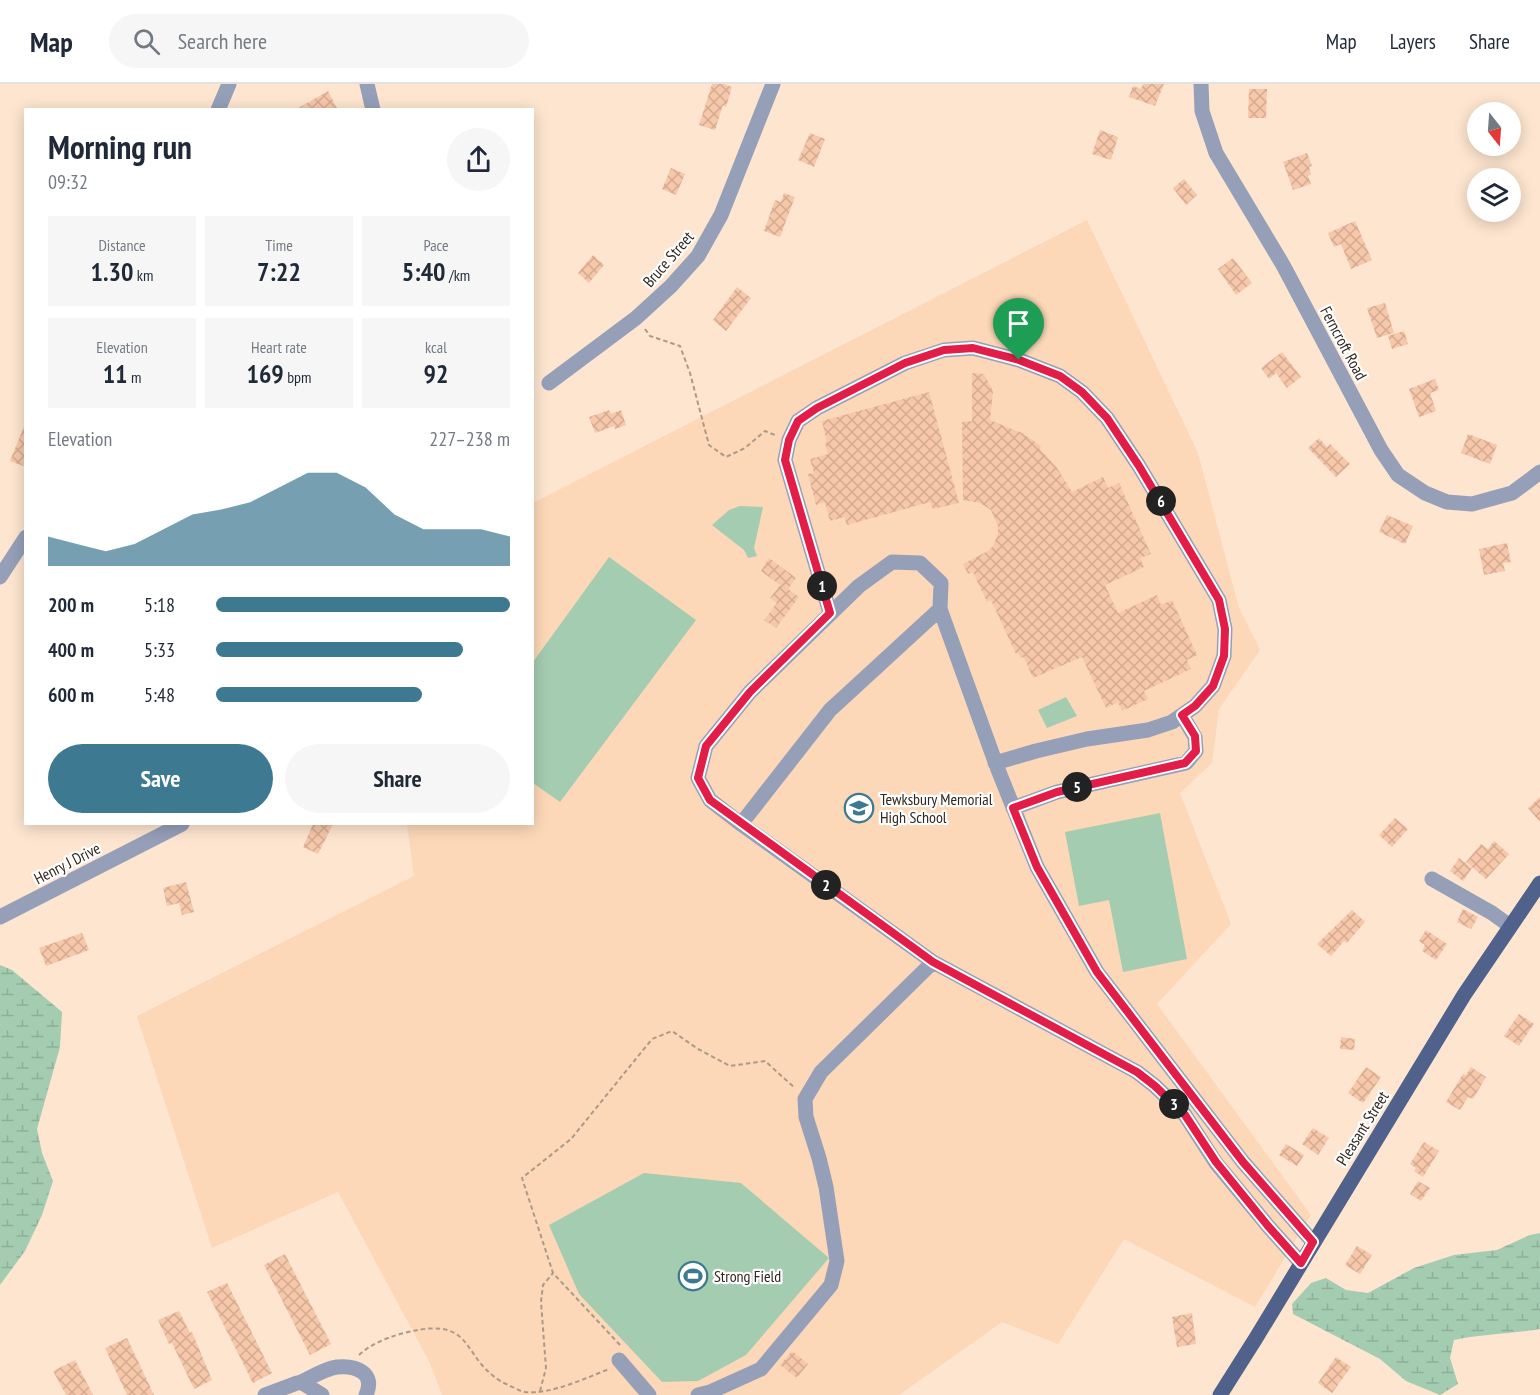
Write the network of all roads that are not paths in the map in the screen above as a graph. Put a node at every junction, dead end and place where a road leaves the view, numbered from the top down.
1 (230, 84) edge
2 (367, 84) edge
3 (773, 84) edge
4 (1201, 84) edge
5 (219, 108) edge
6 (373, 108) edge
7 (549, 383) dead end
8 (1540, 472) edge
9 (24, 540) edge
10 (0, 577) edge
11 (940, 609) junction
12 (830, 613) junction
13 (1182, 715) junction
14 (995, 763) junction
15 (1013, 808) junction
16 (741, 824) junction
17 (180, 825) edge
18 (1432, 879) dead end
19 (1540, 883) edge
20 (0, 917) edge
21 (1510, 926) junction
22 (933, 962) junction
23 (1313, 1242) junction
24 (1301, 1263) junction
25 (621, 1362) road end
26 (297, 1383) dead end
27 (265, 1395) edge
28 (322, 1395) edge
29 (366, 1395) edge
30 (649, 1395) edge
31 (698, 1395) edge
32 (1220, 1395) edge

1 - 5 street
2 - 6 street
3 - 7 street, Bruce Street
4 - 8 street, Ferncroft Road
9 - 10 street
11 - 12 street
11 - 14 street
11 - 16 street
12 - 13 street
12 - 16 street
13 - 14 street
13 - 15 street
14 - 15 street
15 - 23 street
16 - 22 street
17 - 20 street, Henry J Drive
18 - 21 street
19 - 21 main road, Pleasant Street
21 - 23 main road, Pleasant Street
22 - 24 street
22 - 31 street
23 - 24 main road, Pleasant Street
24 - 32 main road, Pleasant Street
25 - 30 street
26 - 27 street
28 - 29 street

